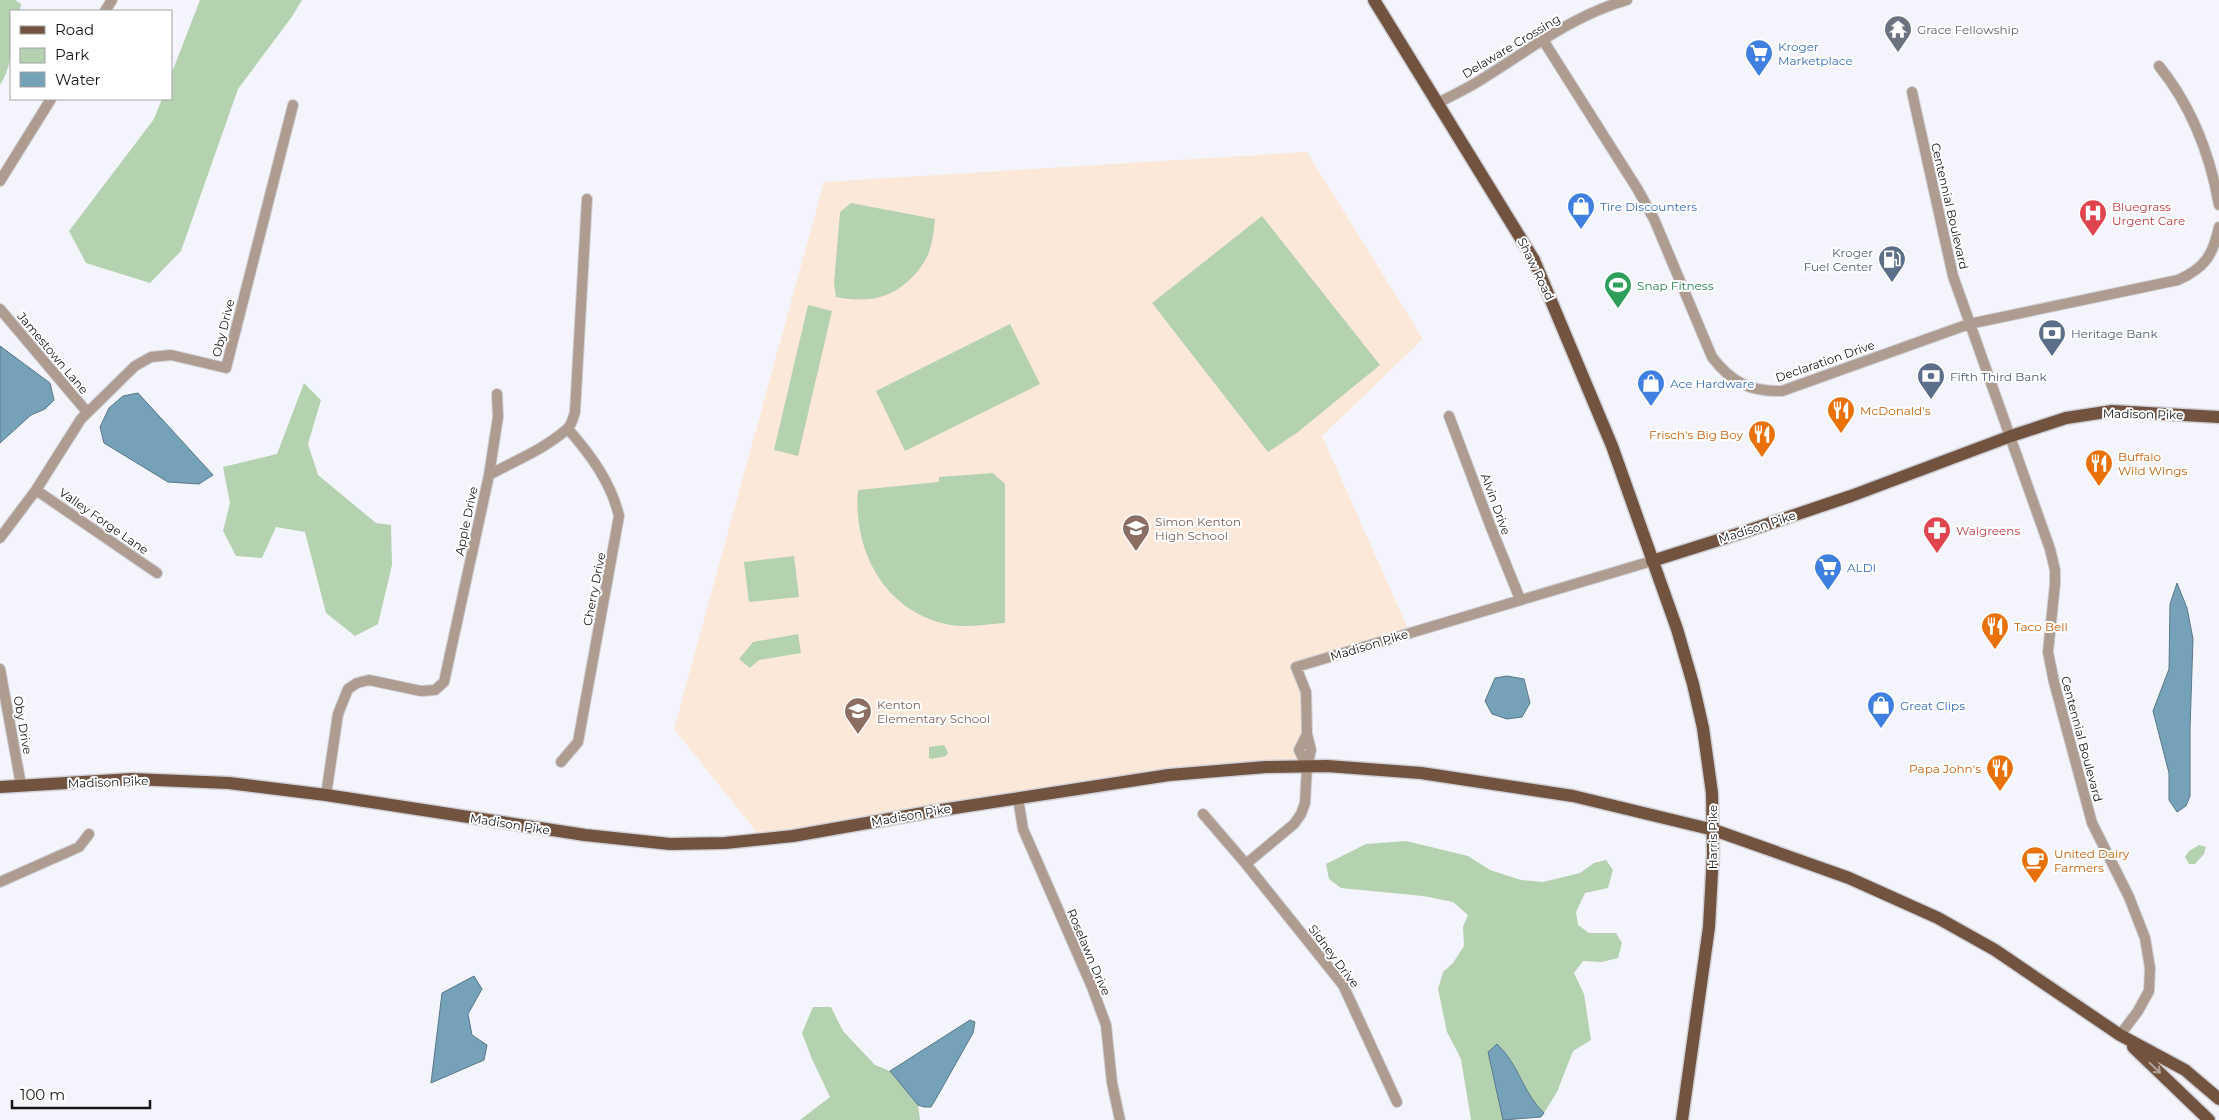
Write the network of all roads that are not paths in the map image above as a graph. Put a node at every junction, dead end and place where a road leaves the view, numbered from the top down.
1 (1374, 0) edge
2 (1627, 0) edge
3 (1543, 40) junction
4 (2159, 66) dead end
5 (1912, 92) dead end
6 (50, 100) edge
7 (1436, 104) junction
8 (293, 105) dead end
9 (0, 182) edge
10 (587, 199) dead end
11 (2219, 205) edge
12 (2219, 227) edge
13 (2217, 248) edge
14 (0, 309) edge
15 (1969, 324) junction
16 (497, 394) dead end
17 (87, 412) junction
18 (1449, 416) dead end
19 (2219, 417) edge
20 (568, 429) junction
21 (2011, 436) junction
22 (488, 475) junction
23 (36, 490) junction
24 (0, 538) edge
25 (1652, 561) junction
26 (158, 573) dead end
27 (1520, 599) junction
28 (0, 669) edge
29 (561, 762) dead end
30 (1307, 767) junction
31 (21, 785) junction
32 (0, 787) edge
33 (326, 795) junction
34 (1018, 798) junction
35 (1203, 814) dead end
36 (1714, 830) junction
37 (89, 834) dead end
38 (1246, 864) junction
39 (0, 882) edge
40 (2120, 1035) junction
41 (2219, 1099) edge
42 (1397, 1102) dead end
43 (1120, 1120) edge
44 (1682, 1120) edge
45 (2209, 1120) edge

1 - 7 main road, Shaw Road
2 - 3 street, Delaware Crossing
3 - 7 street, Delaware Crossing
3 - 15 street, Declaration Drive
4 - 11 street
5 - 15 street, Centennial Boulevard
6 - 9 street
7 - 25 main road, Shaw Road
8 - 17 street, Oby Drive
10 - 20 street
12 - 13 street, Declaration Drive
13 - 15 street, Declaration Drive
14 - 17 street, Jamestown Lane
15 - 21 street, Centennial Boulevard
16 - 22 street
17 - 23 street, Oby Drive
18 - 27 street, Alvin Drive
19 - 21 main road, Madison Pike
20 - 22 street, Apple Drive
20 - 29 street, Cherry Drive
21 - 25 main road, Madison Pike
21 - 40 street, Centennial Boulevard
22 - 33 street, Apple Drive
23 - 24 street, Oby Drive
23 - 26 street, Valley Forge Lane
25 - 27 street, Madison Pike
25 - 36 main road, Harris Pike
27 - 30 street, Madison Pike
28 - 31 street, Oby Drive
30 - 34 main road, Madison Pike
30 - 36 main road, Madison Pike
30 - 38 street
31 - 32 main road, Madison Pike
31 - 33 main road, Madison Pike
33 - 34 main road, Madison Pike
34 - 43 street, Roselawn Drive
35 - 38 street, Sidney Drive
36 - 40 main road, Madison Pike
36 - 44 main road, Harris Pike
37 - 39 street
38 - 42 street, Sidney Drive
40 - 41 main road
40 -> 45 main road

